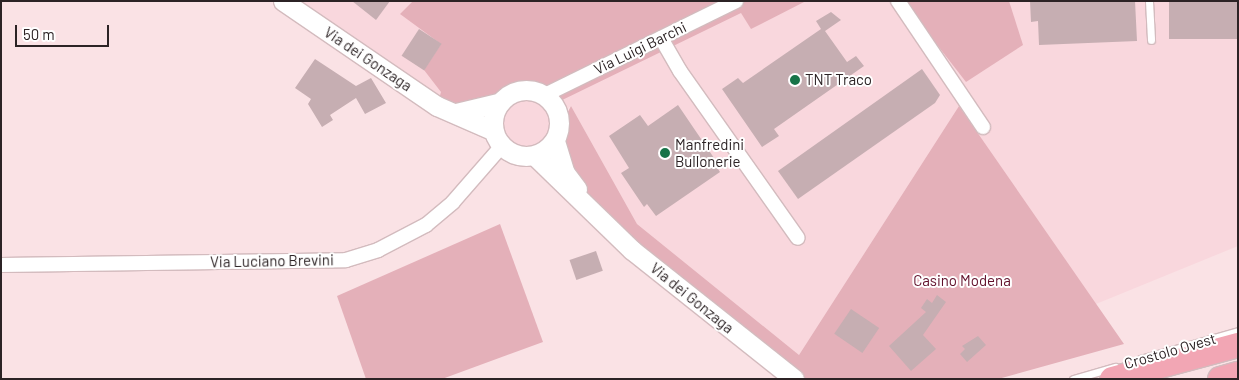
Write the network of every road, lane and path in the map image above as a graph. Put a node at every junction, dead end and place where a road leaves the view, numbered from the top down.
1 (283, 1) edge
2 (736, 1) edge
3 (898, 1) edge
4 (1149, 1) edge
5 (661, 38) junction
6 (1151, 40) dead end
7 (545, 95) junction
8 (498, 103) junction
9 (456, 113) junction
10 (983, 127) dead end
11 (492, 130) junction
12 (554, 140) junction
13 (501, 147) junction
14 (535, 156) junction
15 (595, 212) junction
16 (798, 238) dead end
17 (1, 265) edge
18 (1238, 331) edge
19 (1238, 345) edge
20 (1238, 374) edge
21 (794, 379) edge
22 (1073, 379) edge
23 (1112, 379) edge
24 (1220, 379) edge

1 - 9 main road, Via dei Gonzaga
2 - 5 street, Via Luigi Barchi
3 - 10 street
4 - 6 lane
5 - 7 street, Via Luigi Barchi
5 - 16 street
7 - 8 main road
7 - 12 main road
8 - 9 main road
8 - 11 main road
9 - 11 main road, Via dei Gonzaga
11 - 13 main road
12 - 14 main road
12 - 15 main road, Via dei Gonzaga
13 - 14 main road
13 - 17 street, Via Luciano Brevini
14 - 15 main road, Via dei Gonzaga
15 - 21 main road, Via dei Gonzaga
18 - 22 lane, Crostolo Ovest
19 - 23 highway
20 - 24 highway

